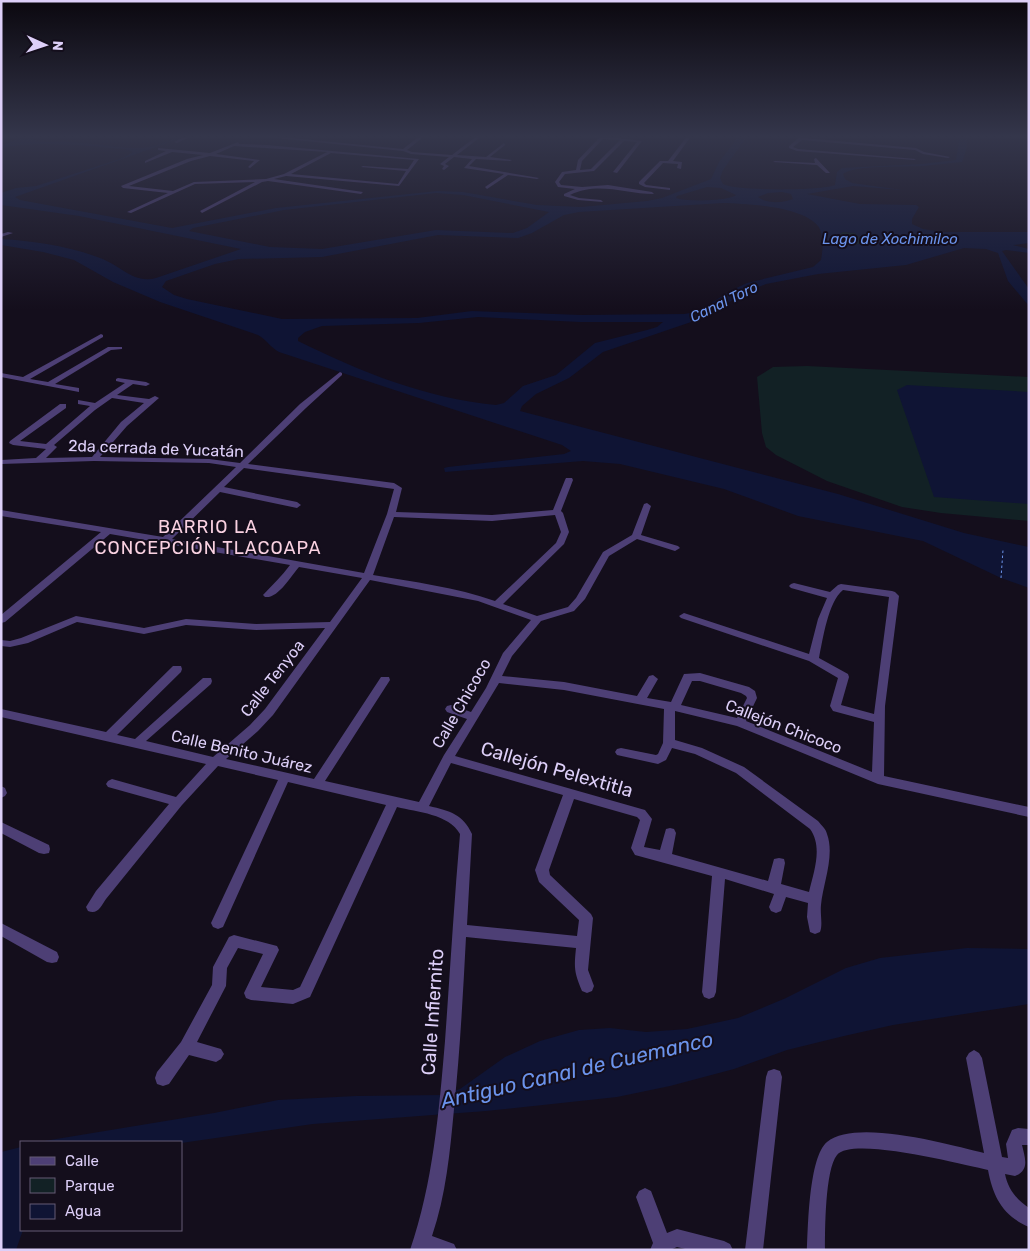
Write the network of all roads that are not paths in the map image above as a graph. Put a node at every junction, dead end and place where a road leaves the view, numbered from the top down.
1 (172, 193) edge
2 (238, 193) edge
3 (571, 193) edge
4 (648, 193) edge
5 (652, 194) dead end
6 (601, 201) dead end
7 (129, 212) dead end
8 (202, 212) dead end
9 (1, 231) edge
10 (1, 236) edge
11 (101, 336) dead end
12 (120, 348) dead end
13 (340, 374) dead end
14 (1, 375) edge
15 (25, 378) junction
16 (118, 380) dead end
17 (132, 382) junction
18 (50, 384) junction
19 (146, 384) dead end
20 (76, 390) dead end
21 (112, 396) junction
22 (81, 402) dead end
23 (63, 406) dead end
24 (96, 406) junction
25 (47, 447) junction
26 (40, 459) junction
27 (94, 459) junction
28 (1, 462) edge
29 (244, 465) junction
30 (569, 480) dead end
31 (398, 488) joint
32 (219, 490) junction
33 (298, 505) dead end
34 (647, 506) dead end
35 (556, 512) junction
36 (1, 513) edge
37 (391, 514) junction
38 (108, 532) junction
39 (636, 536) junction
40 (166, 540) junction
41 (675, 548) dead end
42 (297, 563) junction
43 (368, 576) junction
44 (794, 586) dead end
45 (268, 595) dead end
46 (832, 596) junction
47 (497, 604) junction
48 (684, 616) dead end
49 (537, 619) junction
50 (1, 620) edge
51 (333, 625) junction
52 (1, 643) edge
53 (813, 659) junction
54 (177, 669) dead end
55 (495, 679) junction
56 (385, 680) dead end
57 (653, 680) dead end
58 (207, 681) dead end
59 (640, 701) junction
60 (673, 706) junction
61 (451, 709) dead end
62 (1, 713) edge
63 (474, 717) junction
64 (879, 719) junction
65 (740, 723) junction
66 (108, 736) junction
67 (669, 743) junction
68 (138, 744) junction
69 (621, 752) dead end
70 (448, 758) junction
71 (216, 761) junction
72 (285, 777) junction
73 (878, 779) junction
74 (112, 784) dead end
75 (317, 784) junction
76 (570, 792) junction
77 (178, 802) junction
78 (393, 803) junction
79 (422, 808) junction
80 (1029, 812) edge
81 (1, 827) edge
82 (670, 833) dead end
83 (466, 834) joint
84 (44, 849) dead end
85 (665, 856) junction
86 (779, 863) dead end
87 (719, 873) junction
88 (777, 890) junction
89 (815, 899) junction
90 (93, 907) dead end
91 (776, 907) dead end
92 (218, 922) dead end
93 (815, 928) dead end
94 (1, 929) edge
95 (459, 930) junction
96 (583, 943) junction
97 (52, 957) dead end
98 (587, 986) dead end
99 (710, 992) dead end
100 (186, 1047) junction
101 (216, 1054) dead end
102 (974, 1058) dead end
103 (774, 1077) dead end
104 (163, 1078) dead end
105 (1029, 1137) edge
106 (994, 1165) junction
107 (645, 1197) dead end
108 (1029, 1218) edge
109 (420, 1246) edge
110 (660, 1247) edge
111 (448, 1250) edge
112 (724, 1250) edge
113 (754, 1250) edge
114 (816, 1250) edge

1 - 7 street
2 - 8 street
3 - 6 street
4 - 5 street
9 - 10 street
11 - 15 street
12 - 18 street
13 - 29 street
14 - 15 street
15 - 18 street
16 - 17 street
17 - 19 street
17 - 21 street
18 - 20 street
21 - 24 street
21 - 27 street
22 - 24 street
23 - 25 street
24 - 25 street
25 - 26 street
26 - 27 street, 2da cerrada de Yucatán
26 - 28 street, 2da cerrada de Yucatán
27 - 29 street, 2da cerrada de Yucatán
29 - 31 street, 2da cerrada de Yucatán
29 - 32 street
30 - 35 street
31 - 37 street, Calle Tenyoa
32 - 33 street
32 - 40 street
34 - 39 street
35 - 37 street
35 - 47 street
36 - 38 street
37 - 43 street, Calle Tenyoa
38 - 40 street
38 - 50 street
39 - 41 street
39 - 49 street
40 - 42 street
42 - 43 street
42 - 45 street
43 - 47 street
43 - 51 street, Calle Tenyoa
44 - 46 street
46 - 53 street
46 - 64 street
47 - 49 street
48 - 53 street
49 - 55 street, Calle Chicoco
51 - 52 street
51 - 71 street, Calle Tenyoa
53 - 64 street
54 - 66 street
55 - 59 street, Callejón Chicoco
55 - 63 street, Calle Chicoco
56 - 75 street
57 - 59 street
58 - 68 street
59 - 60 street, Callejón Chicoco
60 - 65 street, Callejón Chicoco
60 - 65 street
60 - 67 street
61 - 63 street
62 - 66 street, Calle Benito Juárez
63 - 70 street, Calle Chicoco
64 - 73 street
65 - 73 street, Callejón Chicoco
66 - 68 street, Calle Benito Juárez
67 - 69 street
67 - 89 street
68 - 71 street, Calle Benito Juárez
70 - 76 street, Callejón Pelextitla
70 - 79 street, Calle Chicoco
71 - 72 street, Calle Benito Juárez
71 - 77 street, Calle Tenyoa
72 - 75 street, Calle Benito Juárez
72 - 92 street
73 - 80 street, Callejón Chicoco
74 - 77 street
75 - 78 street, Calle Benito Juárez
76 - 85 street, Callejón Pelextitla
76 - 96 street
77 - 90 street, Calle Tenyoa
78 - 79 street, Calle Benito Juárez
78 - 100 street
79 - 83 street, Calle Benito Juárez
81 - 84 street
82 - 85 street
83 - 95 street, Calle Infiernito
85 - 87 street, Callejón Pelextitla
86 - 88 street
87 - 88 street, Callejón Pelextitla
87 - 99 street
88 - 89 street, Callejón Pelextitla
88 - 91 street
89 - 93 street
94 - 97 street
95 - 96 street
95 - 109 street, Calle Infiernito
96 - 98 street
100 - 101 street
100 - 104 street
102 - 106 street
103 - 113 street
105 - 106 street
106 - 108 street
106 - 114 street
107 - 110 street
109 - 111 street
110 - 112 street

